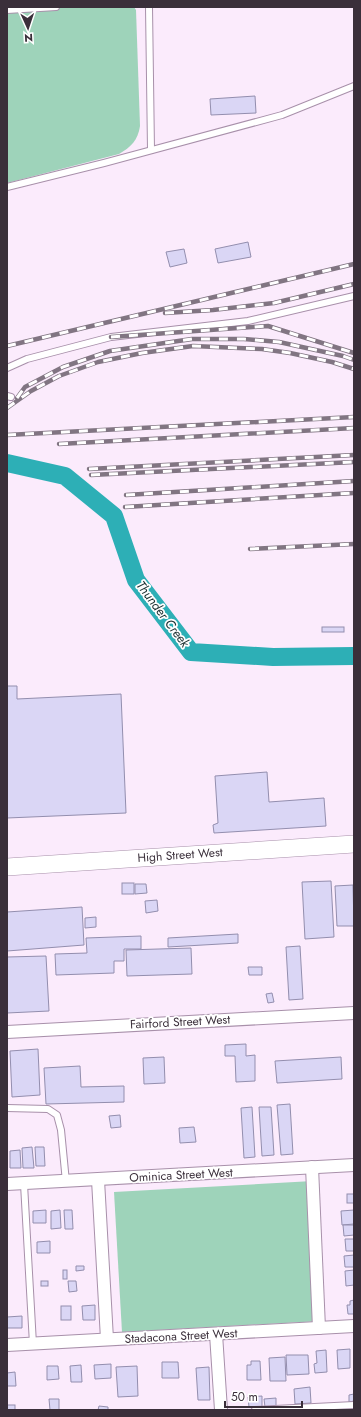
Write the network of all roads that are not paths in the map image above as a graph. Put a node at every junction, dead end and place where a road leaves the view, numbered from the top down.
1 (56, 7) edge
2 (149, 7) edge
3 (7, 10) edge
4 (354, 86) edge
5 (152, 150) junction
6 (7, 187) edge
7 (354, 296) edge
8 (7, 368) edge
9 (354, 844) edge
10 (7, 867) edge
11 (354, 1013) edge
12 (7, 1032) edge
13 (7, 1108) edge
14 (354, 1165) edge
15 (312, 1167) junction
16 (98, 1180) junction
17 (66, 1182) junction
18 (7, 1184) edge
19 (24, 1184) junction
20 (354, 1326) edge
21 (319, 1328) junction
22 (216, 1334) junction
23 (107, 1339) junction
24 (33, 1344) junction
25 (7, 1345) edge
26 (354, 1405) edge
27 (221, 1410) edge
28 (255, 1410) edge

1 - 3 lane
2 - 5 lane
4 - 5 lane
5 - 6 lane
7 - 8 lane
9 - 10 main road, High Street West
11 - 12 street, Fairford Street West
13 - 17 lane
14 - 15 street, Ominica Street West
15 - 16 street, Ominica Street West
15 - 21 street
16 - 17 street, Ominica Street West
16 - 23 street
17 - 19 street, Ominica Street West
18 - 19 street, Ominica Street West
19 - 24 lane
20 - 21 street, Stadacona Street West
21 - 22 street, Stadacona Street West
22 - 23 street, Stadacona Street West
22 - 27 street
23 - 24 street, Stadacona Street West
24 - 25 street, Stadacona Street West
26 - 28 lane

